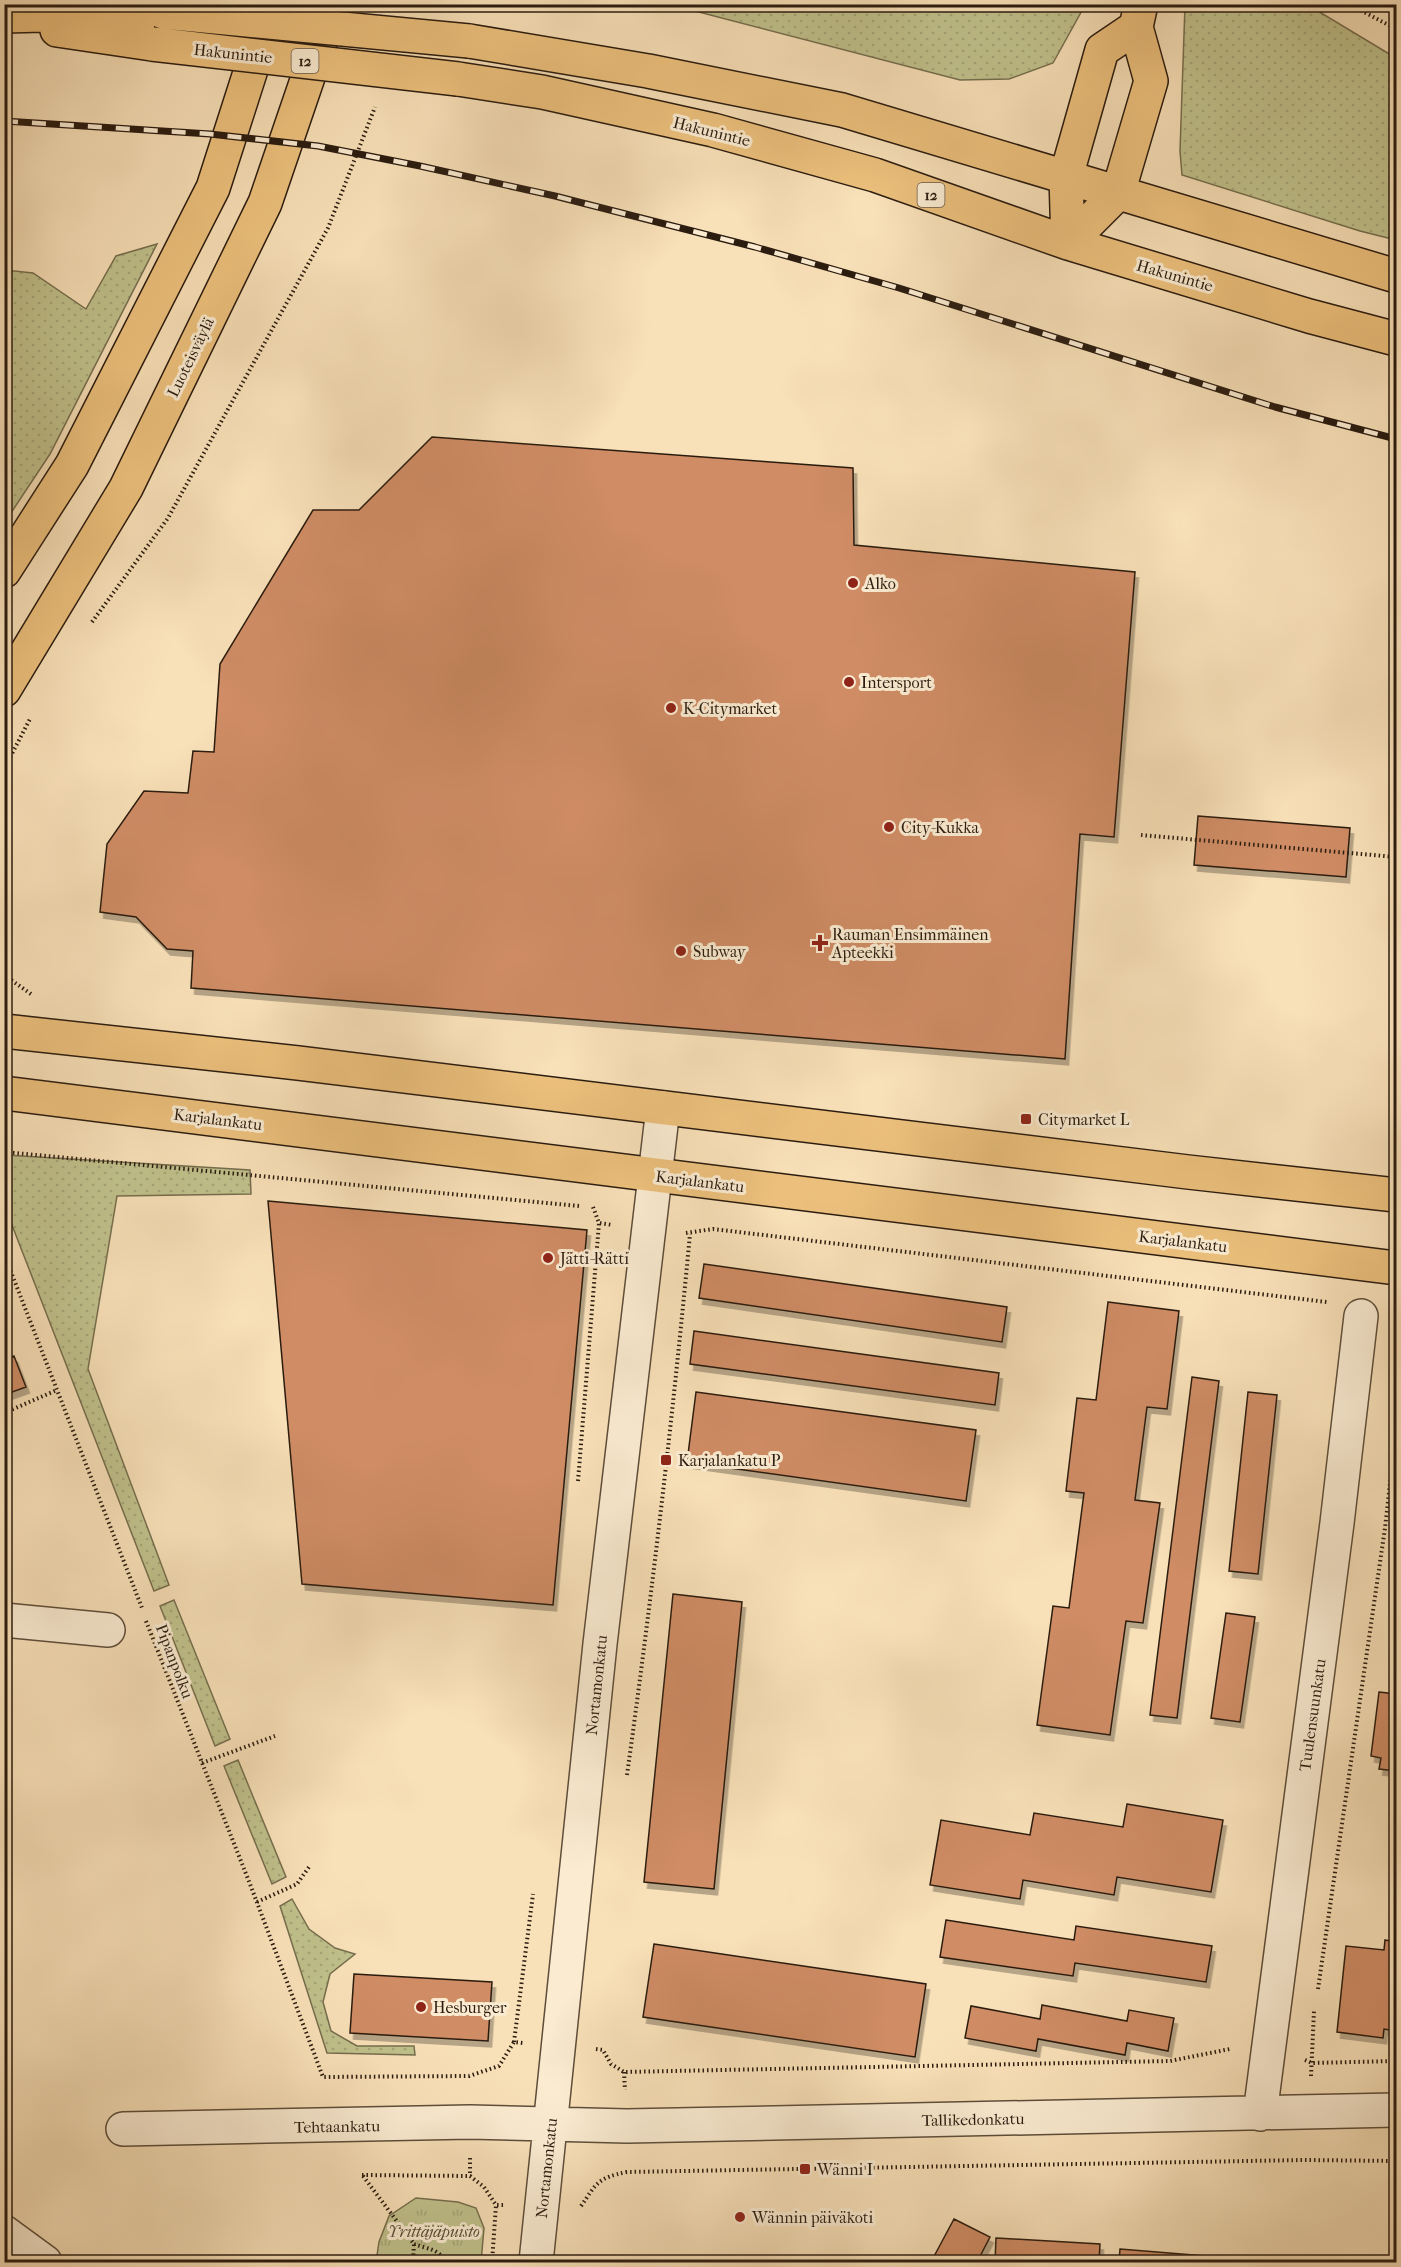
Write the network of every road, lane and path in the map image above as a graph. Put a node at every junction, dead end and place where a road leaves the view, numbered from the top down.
1 (272, 4) edge
2 (333, 4) edge
3 (1349, 4) edge
4 (4, 16) edge
5 (1139, 16) edge
6 (4, 23) edge
7 (1396, 28) edge
8 (378, 100) dead end
9 (1066, 177) junction
10 (1118, 193) junction
11 (1068, 243) junction
12 (1396, 276) edge
13 (1396, 339) edge
14 (4, 571) edge
15 (86, 631) dead end
16 (4, 690) edge
17 (30, 719) dead end
18 (4, 769) edge
19 (1141, 835) dead end
20 (1396, 856) edge
21 (4, 1007) edge
22 (4, 1031) edge
23 (78, 1040) junction
24 (4, 1093) edge
25 (663, 1108) junction
26 (4, 1152) edge
27 (655, 1176) junction
28 (1396, 1195) edge
29 (648, 1230) junction
30 (690, 1234) junction
31 (4, 1254) edge
32 (1396, 1268) edge
33 (1349, 1310) joint
34 (57, 1390) junction
35 (4, 1413) edge
36 (1396, 1430) edge
37 (4, 1620) edge
38 (108, 1630) dead end
39 (275, 1736) dead end
40 (202, 1763) junction
41 (627, 1776) dead end
42 (309, 1867) dead end
43 (257, 1902) junction
44 (1316, 1998) dead end
45 (1269, 2042) junction
46 (558, 2046) junction
47 (1396, 2061) edge
48 (1396, 2110) edge
49 (1260, 2115) junction
50 (550, 2123) junction
51 (123, 2129) dead end
52 (1396, 2162) edge
53 (496, 2205) junction
54 (542, 2207) junction
55 (4, 2232) edge
56 (414, 2244) junction
57 (45, 2262) edge
58 (413, 2262) edge
59 (445, 2262) edge
60 (492, 2262) edge
61 (536, 2262) edge

1 - 14 main road
2 - 16 main road, Luoteisväylä
3 - 7 path
4 - 9 main road, Hakunintie / 12, bridge
5 - 9 main road
5 - 10 main road
6 - 11 main road, Hakunintie / 12, bridge
8 - 15 path
9 - 10 main road, Hakunintie / 12
9 - 11 main road
10 - 11 main road
10 - 12 main road, Hakunintie / 12
11 - 13 main road, Hakunintie / 12
17 - 18 path
19 - 20 path
21 - 23 main road
22 - 23 main road
23 - 25 main road
24 - 27 main road, Karjalankatu
25 - 27 street, Nortamonkatu
25 - 28 main road
26 - 29 path
27 - 29 street, Nortamonkatu
27 - 32 main road, Karjalankatu
29 - 30 path
29 - 46 street, Nortamonkatu
30 - 33 path
30 - 41 path
31 - 34 path, Pipanpolku
33 - 45 street, Tuulensuunkatu
34 - 35 path
34 - 40 path, Pipanpolku
36 - 44 path
37 - 38 street
39 - 40 path
40 - 43 path, Pipanpolku
42 - 43 path
43 - 46 path, Pipanpolku
45 - 46 path
45 - 47 path
45 - 49 street, Tuulensuunkatu
46 - 50 street, Nortamonkatu
48 - 49 street, Tallikedonkatu
49 - 50 street, Tallikedonkatu
50 - 51 street, Tehtaankatu
50 - 54 street, Nortamonkatu
52 - 54 path
53 - 54 path
53 - 56 path
53 - 60 path
54 - 61 street, Nortamonkatu
55 - 57 street
56 - 58 path
56 - 59 path

